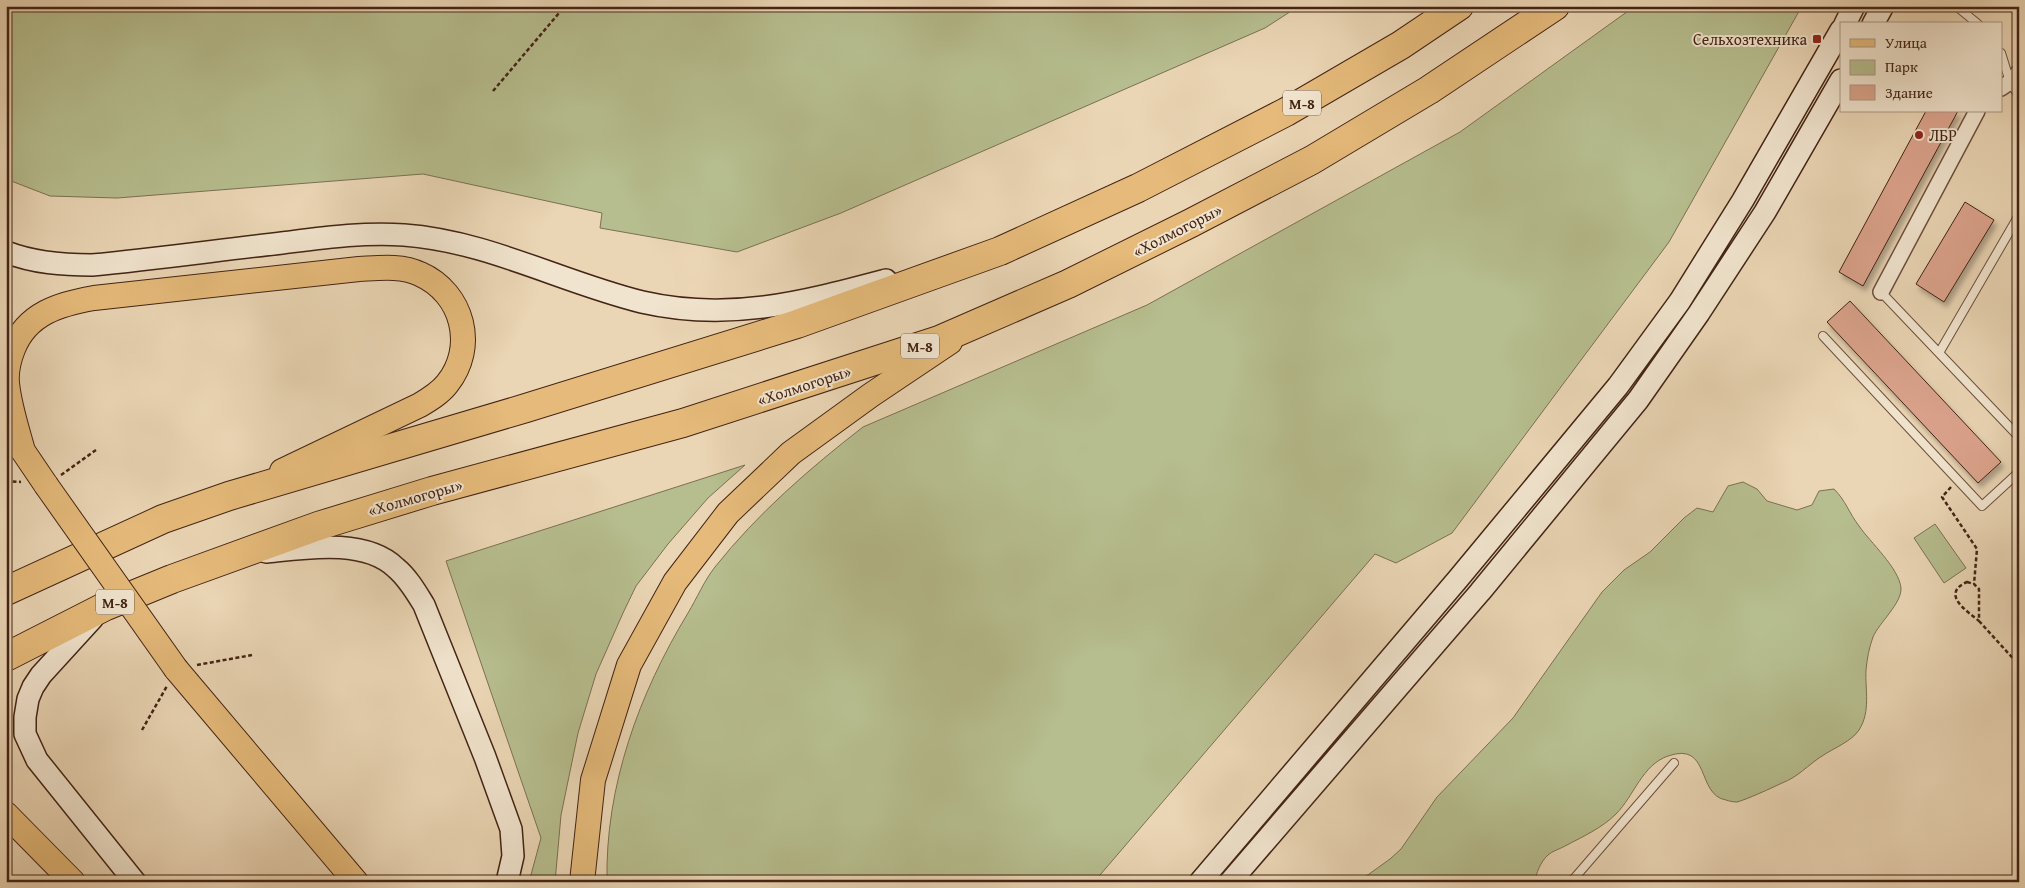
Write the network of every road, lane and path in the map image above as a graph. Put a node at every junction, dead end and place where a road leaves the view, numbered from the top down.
1 (565, 6) edge
2 (1458, 6) edge
3 (1555, 6) edge
4 (1854, 6) edge
5 (1883, 6) edge
6 (1956, 6) edge
7 (1846, 22) edge
8 (1874, 22) edge
9 (1976, 22) edge
10 (1840, 32) edge
11 (2002, 57) edge
12 (2010, 81) edge
13 (1840, 82) edge
14 (493, 91) dead end
15 (2019, 96) edge
16 (1976, 112) edge
17 (2019, 215) edge
18 (1000, 251) junction
19 (6, 252) edge
20 (1881, 292) joint
21 (980, 322) junction
22 (1823, 336) dead end
23 (1939, 353) junction
24 (6, 420) edge
25 (6, 433) edge
26 (2019, 437) edge
27 (23, 450) junction
28 (96, 450) dead end
29 (2019, 472) edge
30 (1957, 479) junction
31 (46, 485) junction
32 (229, 496) junction
33 (229, 557) junction
34 (1974, 584) junction
35 (6, 591) edge
36 (106, 606) junction
37 (1979, 621) junction
38 (252, 655) dead end
39 (6, 657) edge
40 (2019, 665) edge
41 (176, 669) junction
42 (142, 730) dead end
43 (1674, 763) dead end
44 (6, 814) edge
45 (353, 879) edge
46 (72, 882) edge
47 (135, 882) edge
48 (507, 882) edge
49 (582, 882) edge
50 (1200, 882) edge
51 (1230, 882) edge
52 (1571, 882) edge

1 - 14 path
2 - 18 highway, М-8
3 - 21 highway, «Холмогоры» / М-8
4 - 7 street
5 - 8 street
6 - 9 lane
10 - 50 street
11 - 12 lane
12 - 15 lane
13 - 51 street
16 - 20 street
17 - 23 lane
18 - 19 street
18 - 32 highway, М-8
20 - 23 lane
21 - 33 highway, «Холмогоры» / М-8
21 - 49 main road
22 - 30 lane
23 - 26 lane
24 - 27 street
25 - 27 main road
27 - 31 main road
27 - 32 main road
28 - 31 path
29 - 30 lane
30 - 34 path
31 - 41 main road, bridge
32 - 35 highway, М-8
33 - 36 highway, «Холмогоры» / М-8
33 - 48 street
34 - 37 path
34 - 37 path
36 - 39 highway, «Холмогоры» / М-8
36 - 47 street
37 - 40 path
38 - 41 path
41 - 42 path
41 - 45 main road
43 - 52 lane
44 - 46 main road

